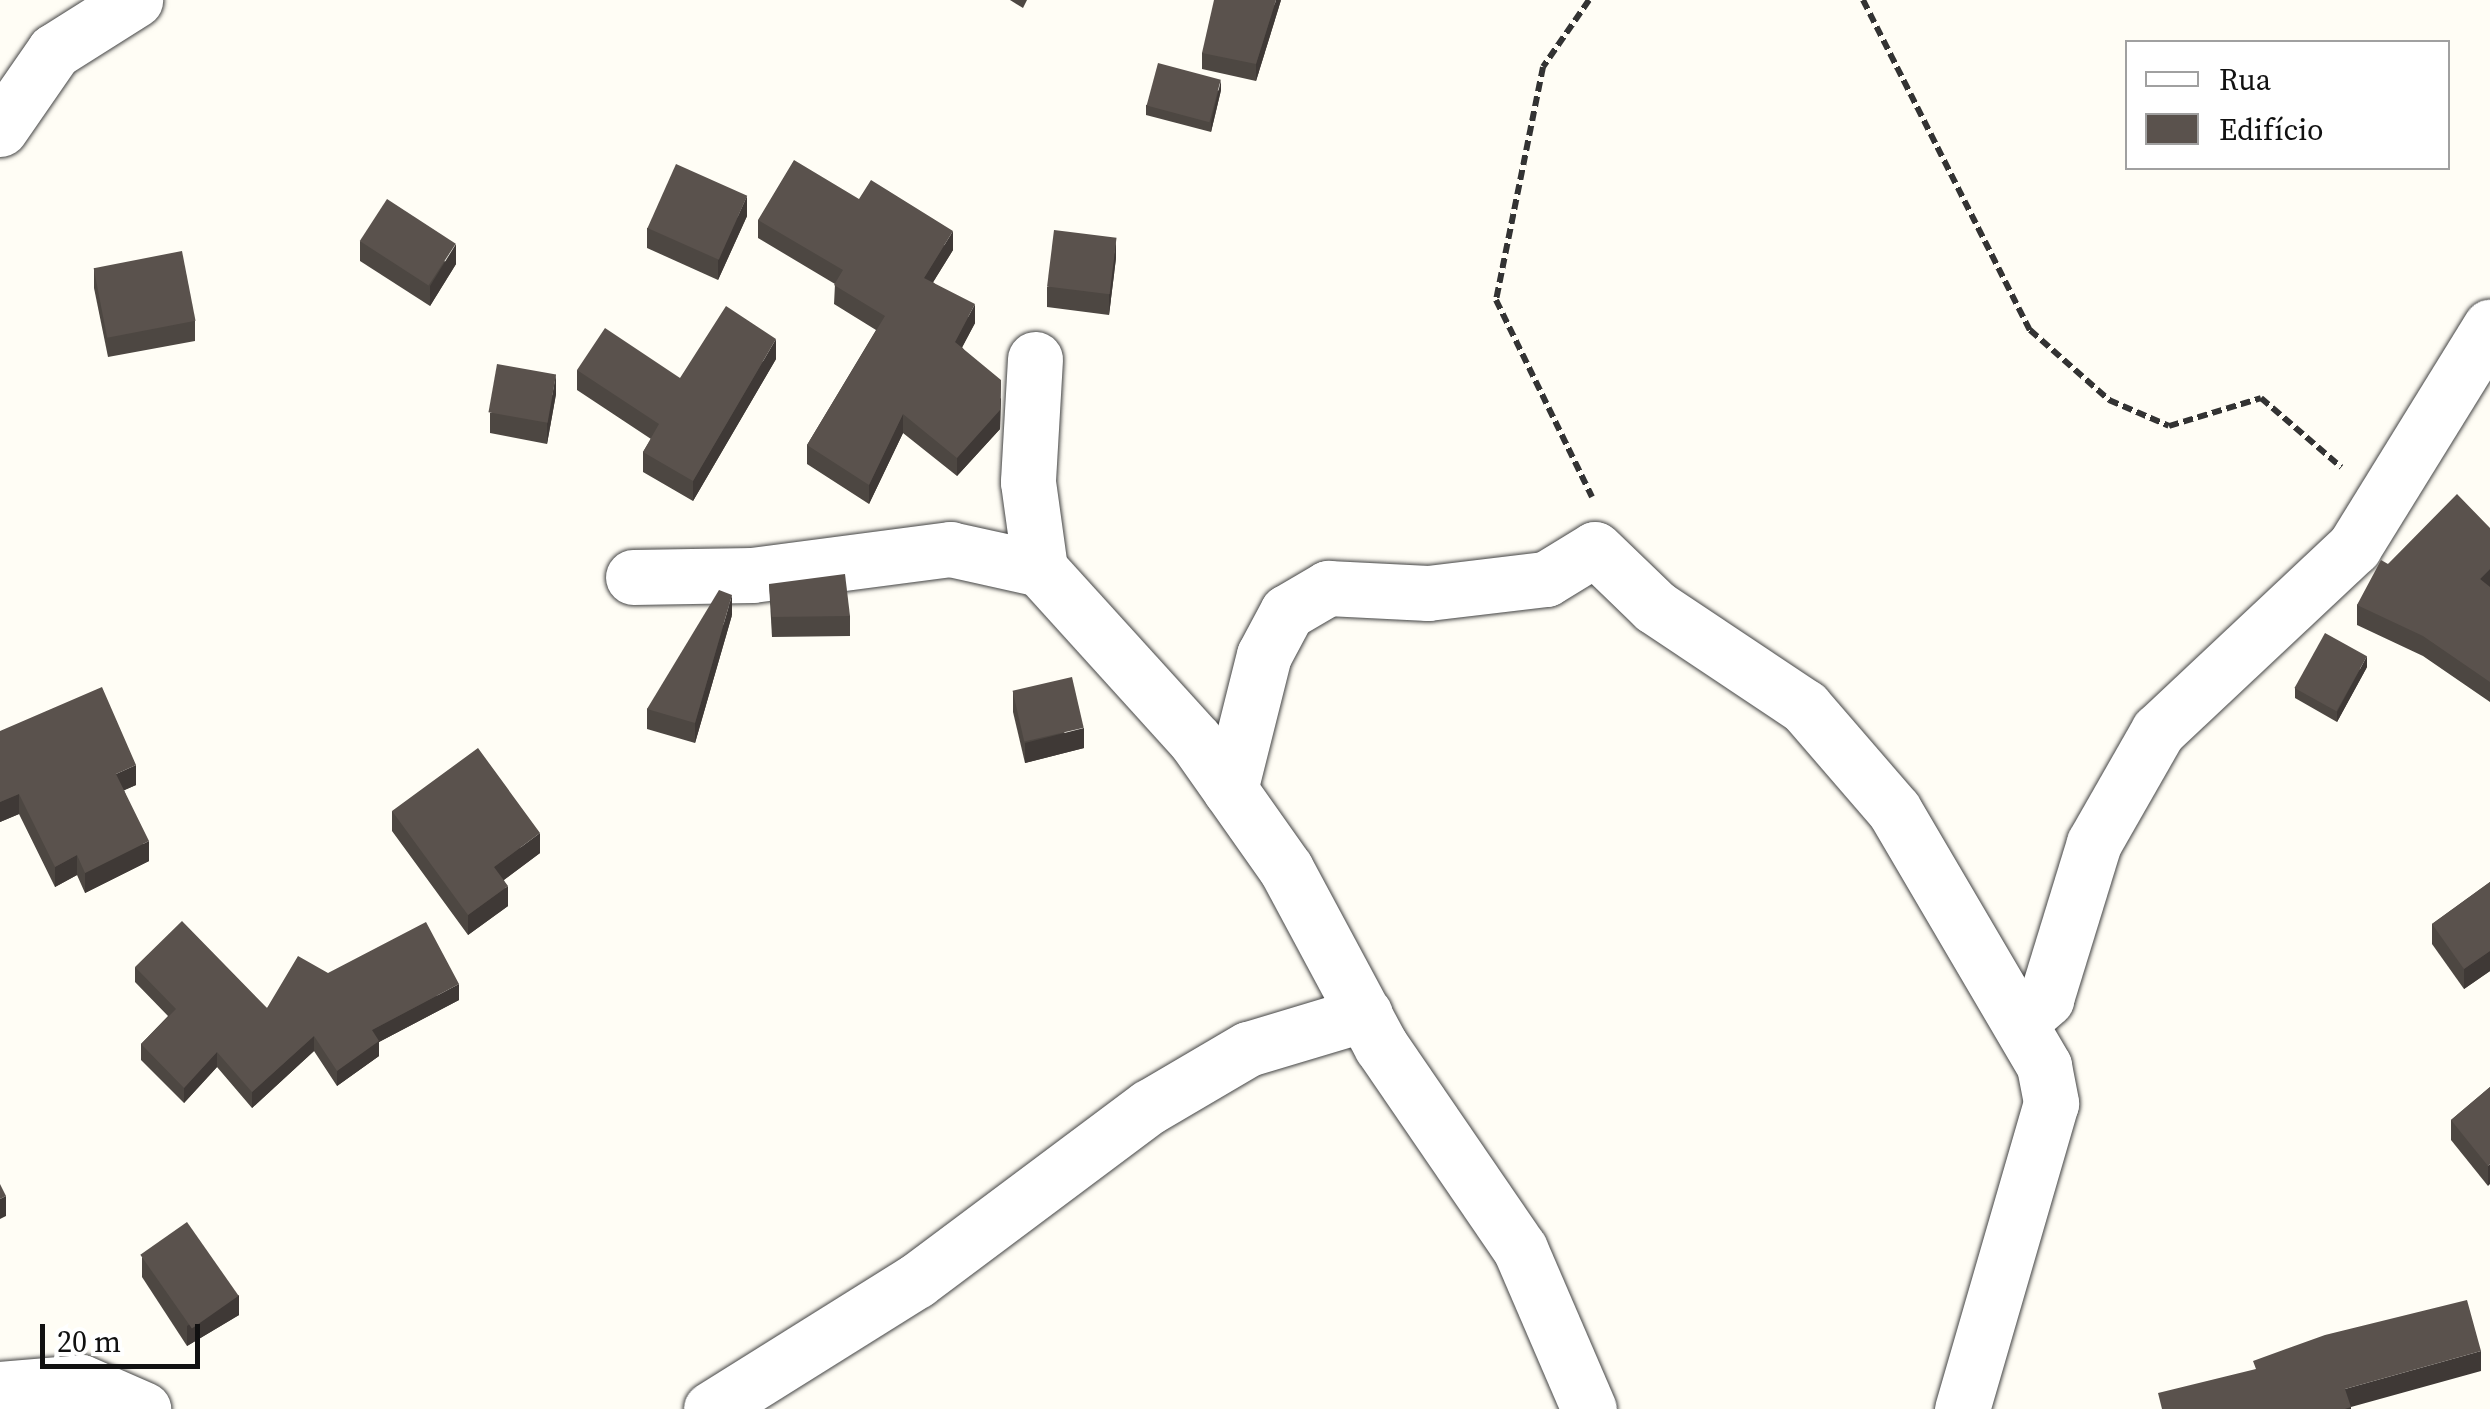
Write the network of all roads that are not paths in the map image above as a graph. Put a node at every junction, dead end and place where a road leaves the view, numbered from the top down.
1 (135, 0) edge
2 (0, 128) edge
3 (2490, 327) edge
4 (1035, 360) dead end
5 (1040, 569) junction
6 (633, 577) dead end
7 (1230, 790) junction
8 (1364, 1014) junction
9 (2020, 1022) junction
10 (0, 1389) edge
11 (143, 1409) edge
12 (710, 1409) edge
13 (1590, 1409) edge
14 (1962, 1409) edge

1 - 2 street
3 - 9 street
4 - 5 street
5 - 6 street
5 - 7 street
7 - 8 street
7 - 9 street
8 - 12 street
8 - 13 street
9 - 14 street
10 - 11 street

